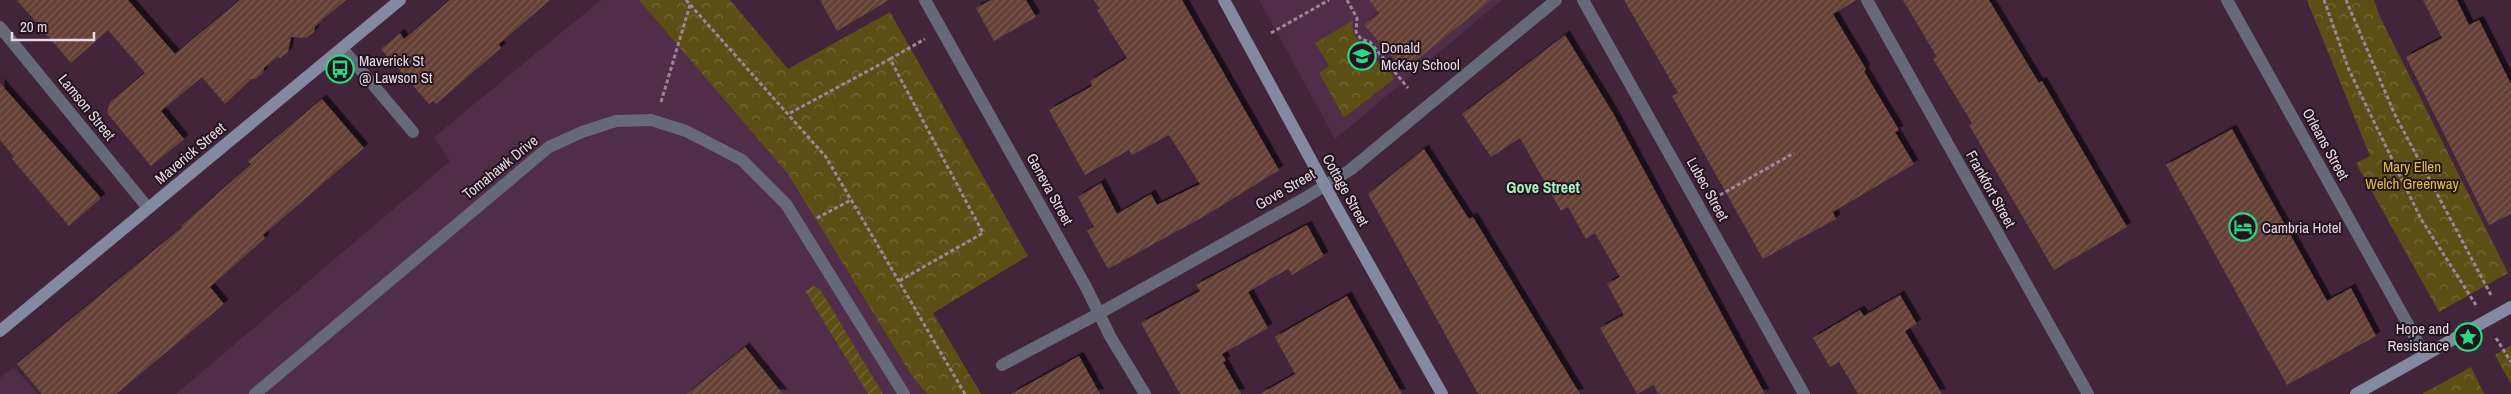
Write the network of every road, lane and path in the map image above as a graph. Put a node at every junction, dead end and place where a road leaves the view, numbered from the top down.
1 (400, 0) edge
2 (686, 0) edge
3 (925, 0) edge
4 (1224, 0) edge
5 (1329, 0) edge
6 (1346, 0) edge
7 (1556, 0) edge
8 (1583, 0) edge
9 (1866, 0) edge
10 (2227, 0) edge
11 (2324, 0) edge
12 (2346, 0) edge
13 (690, 5) junction
14 (0, 27) edge
15 (943, 29) junction
16 (1271, 33) dead end
17 (342, 48) junction
18 (890, 59) junction
19 (1408, 88) dead end
20 (790, 113) junction
21 (655, 121) junction
22 (413, 132) dead end
23 (1794, 153) dead end
24 (1325, 185) junction
25 (1720, 195) dead end
26 (852, 200) junction
27 (148, 208) junction
28 (801, 227) junction
29 (899, 281) junction
30 (2492, 298) dead end
31 (2479, 308) dead end
32 (2511, 308) edge
33 (1098, 314) junction
34 (0, 331) edge
35 (2492, 331) dead end
36 (2425, 355) junction
37 (2511, 362) edge
38 (1002, 365) dead end
39 (255, 394) edge
40 (904, 394) edge
41 (964, 394) edge
42 (1145, 394) edge
43 (1442, 394) edge
44 (1804, 394) edge
45 (2088, 394) edge
46 (2356, 394) edge

1 - 17 main road, Maverick Street
2 - 13 path
3 - 15 street, Geneva Street
4 - 24 main road, Cottage Street
5 - 16 path
6 - 19 path
7 - 24 street, Gove Street
8 - 44 street, Lubec Street
9 - 45 street, Frankfort Street
10 - 36 street, Orleans Street
11 - 31 path
12 - 30 path
13 - 20 path
13 - 21 path
14 - 27 street, Lamson Street
15 - 18 path
15 - 33 street, Geneva Street
17 - 22 street
17 - 27 main road, Maverick Street
18 - 20 path
18 - 29 path
20 - 26 path
21 - 28 street, Tomahawk Drive
21 - 39 street, Tomahawk Drive
23 - 25 path
24 - 33 street, Gove Street
24 - 43 main road, Cottage Street
26 - 28 path
26 - 29 path
27 - 34 main road, Maverick Street
28 - 40 street, Tomahawk Drive
29 - 41 path
32 - 36 main road, bridge
33 - 38 street, Gove Street
33 - 42 street, Geneva Street
35 - 37 path
36 - 46 main road

